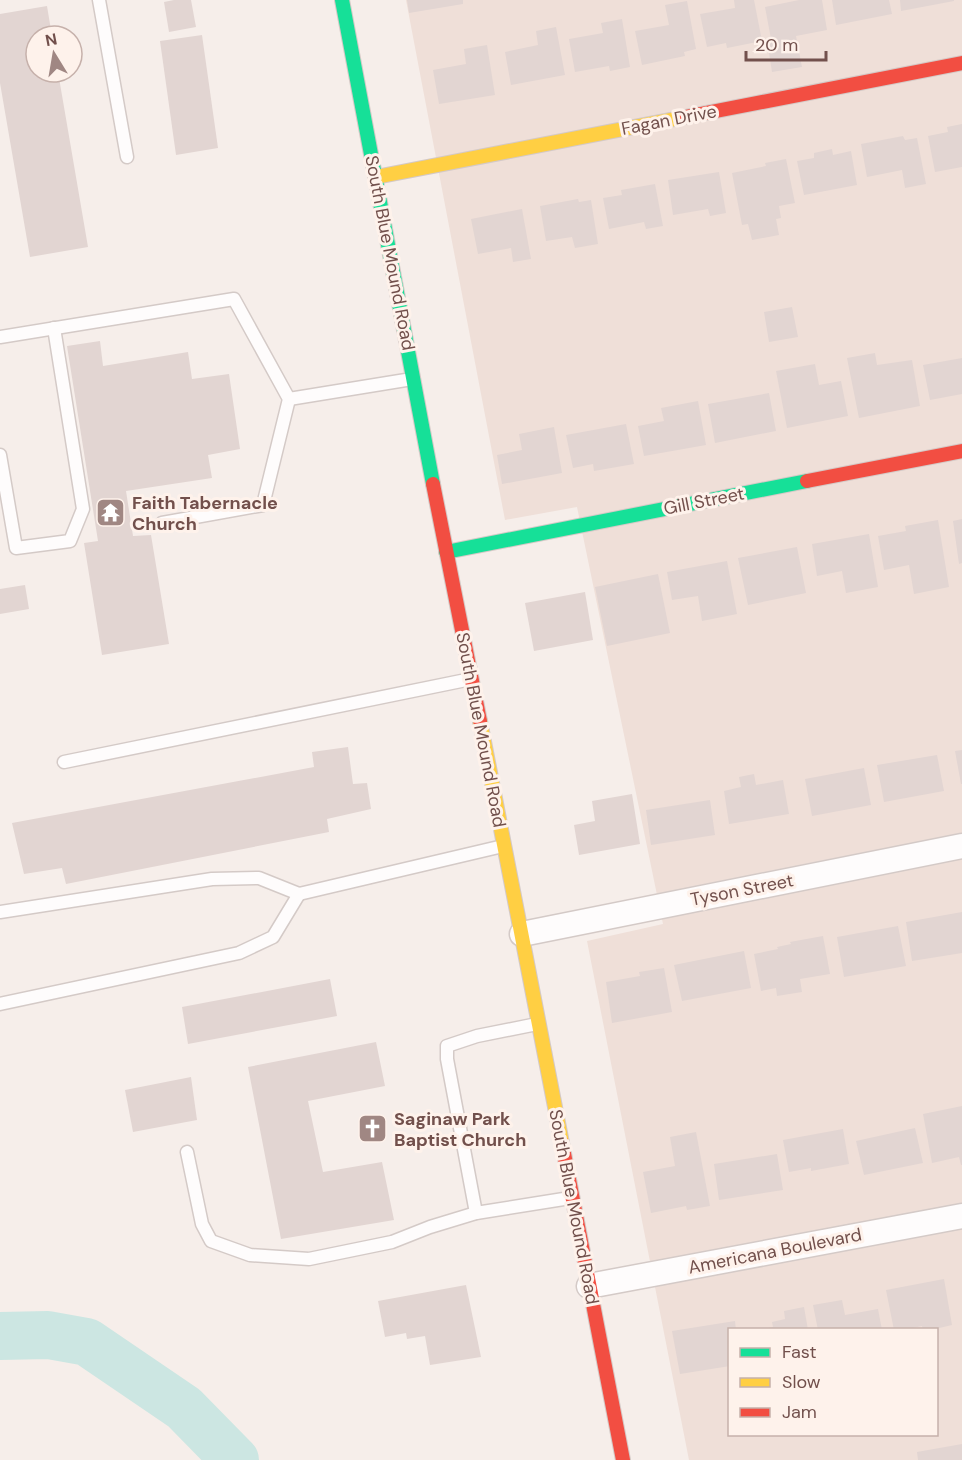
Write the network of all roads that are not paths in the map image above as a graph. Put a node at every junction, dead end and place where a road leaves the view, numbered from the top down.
1 (99, 0) edge
2 (342, 0) edge
3 (962, 63) edge
4 (127, 157) dead end
5 (376, 177) junction
6 (54, 328) junction
7 (0, 337) edge
8 (414, 379) junction
9 (289, 399) junction
10 (962, 451) edge
11 (0, 455) edge
12 (162, 523) dead end
13 (446, 552) junction
14 (471, 679) junction
15 (64, 762) dead end
16 (504, 846) junction
17 (962, 846) edge
18 (299, 894) junction
19 (0, 912) edge
20 (522, 934) junction
21 (0, 1004) edge
22 (539, 1024) junction
23 (187, 1152) dead end
24 (571, 1197) junction
25 (476, 1213) junction
26 (962, 1216) edge
27 (589, 1287) junction
28 (623, 1460) edge

1 - 4 lane
2 - 5 main road, South Blue Mound Road
3 - 5 main road, Fagan Drive
5 - 8 main road, South Blue Mound Road
6 - 7 lane
6 - 9 lane
6 - 11 lane
8 - 9 lane
8 - 13 main road, South Blue Mound Road
9 - 12 lane
10 - 13 main road, Gill Street
13 - 14 main road, South Blue Mound Road
14 - 15 lane
14 - 16 main road, South Blue Mound Road
16 - 18 lane
16 - 20 main road, South Blue Mound Road
17 - 20 street, Tyson Street
18 - 19 lane
18 - 21 lane
20 - 22 main road, South Blue Mound Road
22 - 24 main road, South Blue Mound Road
22 - 25 lane
23 - 25 lane
24 - 25 lane
24 - 27 main road, South Blue Mound Road
26 - 27 street, Americana Boulevard
27 - 28 main road, South Blue Mound Road

